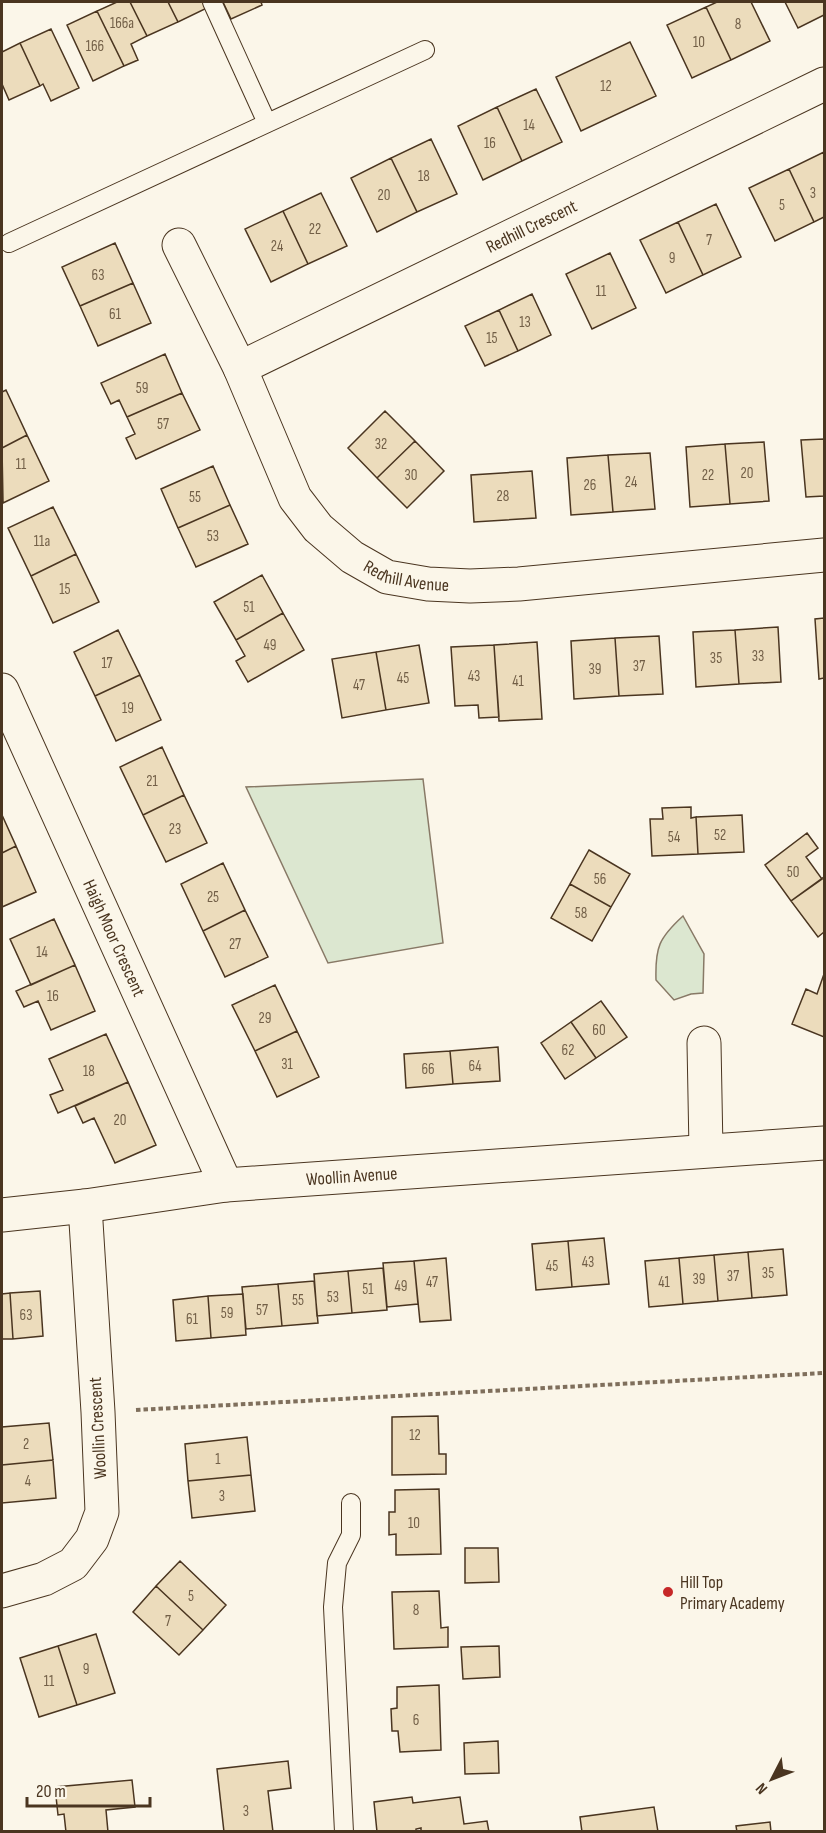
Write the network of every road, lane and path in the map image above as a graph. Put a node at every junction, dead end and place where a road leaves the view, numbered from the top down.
1 (212, 2) edge
2 (424, 50) dead end
3 (825, 84) edge
4 (267, 123) junction
5 (9, 243) dead end
6 (179, 245) dead end
7 (240, 368) junction
8 (825, 555) edge
9 (2, 690) edge
10 (704, 1043) dead end
11 (825, 1143) edge
12 (705, 1150) junction
13 (226, 1185) junction
14 (85, 1206) junction
15 (2, 1215) edge
16 (825, 1373) edge
17 (98, 1412) junction
18 (351, 1503) dead end
19 (2, 1591) edge
20 (344, 1832) edge

1 - 4 lane
2 - 4 lane
3 - 7 street, Redhill Crescent
4 - 5 lane
6 - 7 street, Redhill Avenue
7 - 8 street, Redhill Avenue
9 - 13 street, Haigh Moor Crescent
10 - 12 street
11 - 12 street, Woollin Avenue
12 - 13 street, Woollin Avenue
13 - 14 street, Woollin Avenue
14 - 15 street, Woollin Avenue
14 - 17 street, Woollin Crescent
16 - 17 path
17 - 19 street, Woollin Crescent
18 - 20 lane

